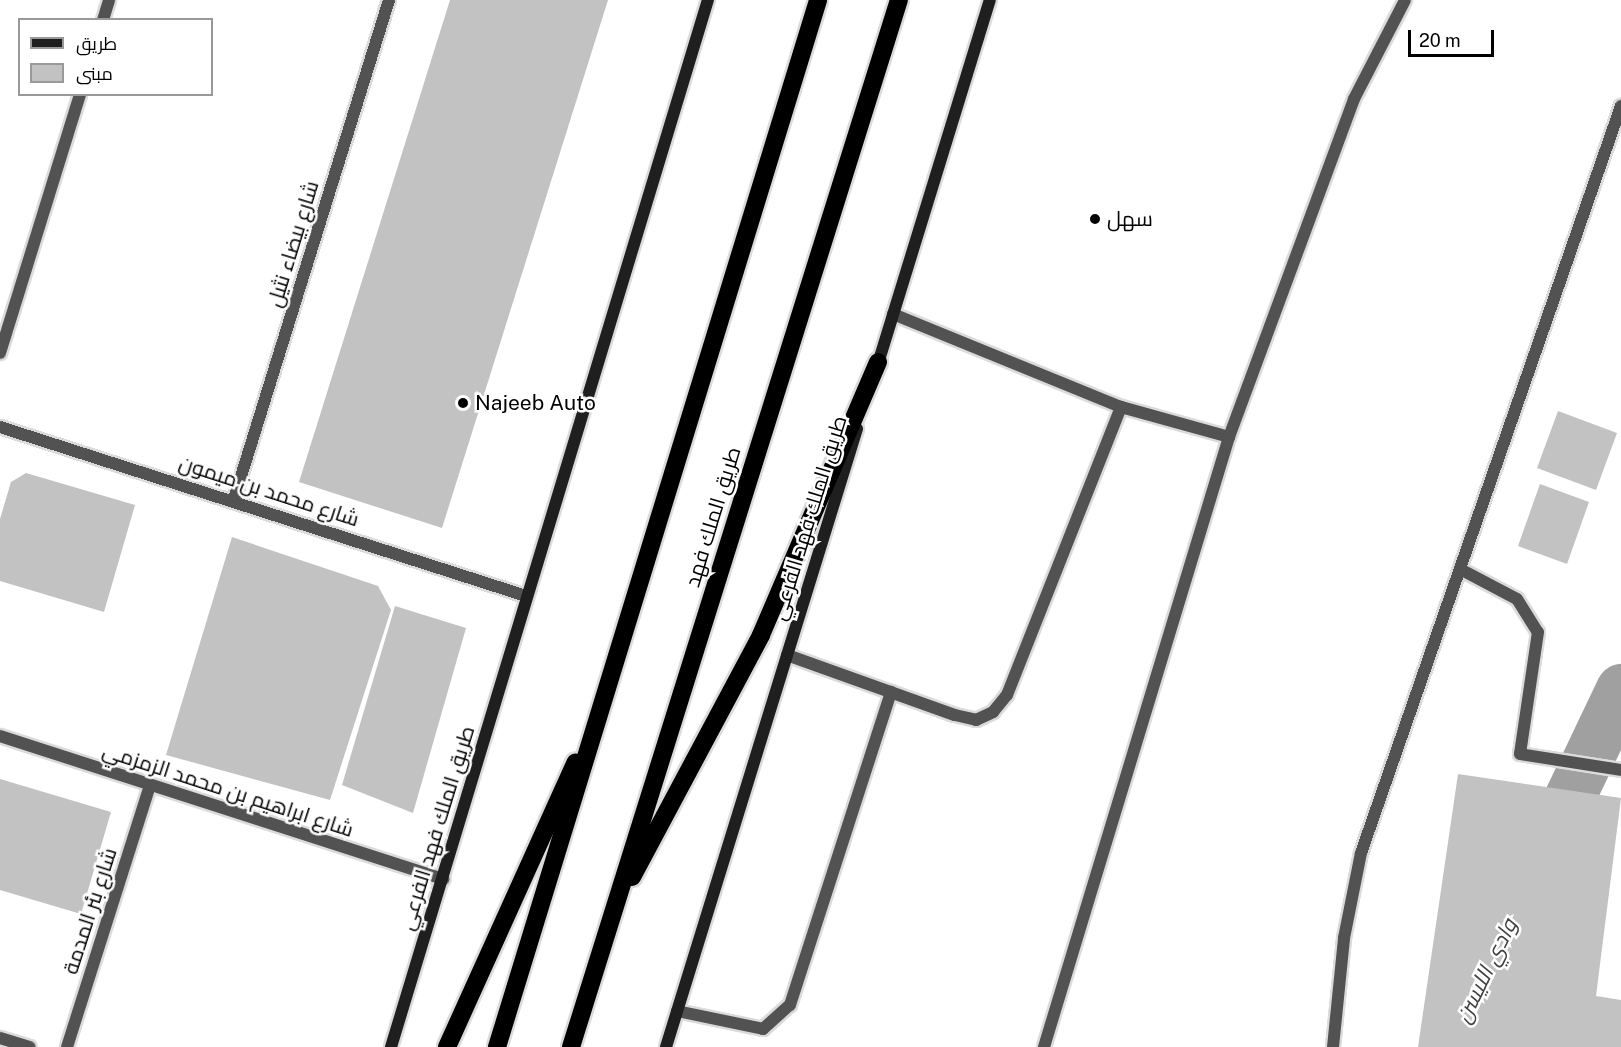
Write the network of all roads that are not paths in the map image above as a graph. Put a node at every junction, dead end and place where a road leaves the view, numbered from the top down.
1 (109, 0) edge
2 (390, 0) edge
3 (708, 0) edge
4 (818, 0) edge
5 (899, 0) edge
6 (990, 0) edge
7 (1405, 0) edge
8 (104, 18) edge
9 (79, 96) edge
10 (1621, 106) edge
11 (893, 314) junction
12 (0, 353) edge
13 (878, 362) junction
14 (1120, 406) junction
15 (0, 427) edge
16 (1229, 437) junction
17 (234, 499) junction
18 (1460, 569) junction
19 (526, 596) junction
20 (787, 655) junction
21 (891, 692) junction
22 (606, 693) junction
23 (0, 736) edge
24 (1621, 770) edge
25 (150, 786) junction
26 (444, 879) junction
27 (612, 915) junction
28 (677, 1011) junction
29 (0, 1038) edge
30 (30, 1047) edge
31 (67, 1047) edge
32 (391, 1047) edge
33 (447, 1047) edge
34 (497, 1047) edge
35 (571, 1047) edge
36 (666, 1047) edge
37 (1044, 1047) edge
38 (1334, 1047) edge

1 - 8 street
2 - 17 street, شارع بيضاء نثيل
3 - 19 street, طريق الملك فهد الفرعي
4 - 22 highway
5 - 27 highway, طريق الملك فهد
6 - 11 street, طريق الملك فهد الفرعي
7 - 16 street
9 - 12 street
10 - 18 street
11 - 13 street, طريق الملك فهد الفرعي
11 - 14 street
13 - 20 street, طريق الملك فهد الفرعي
13 - 27 highway
14 - 16 street
14 - 21 street
15 - 17 street, شارع محمد بن ميمون
16 - 37 street
17 - 19 street, شارع محمد بن ميمون
18 - 24 street
18 - 38 street
19 - 26 street, طريق الملك فهد الفرعي
20 - 21 street
20 - 28 street, طريق الملك فهد الفرعي
21 - 28 street
22 - 33 highway
22 - 34 highway
23 - 25 street, شارع ابراهيم بن محمد الزمزمي
25 - 26 street, شارع ابراهيم بن محمد الزمزمي
25 - 31 street, شارع بئر المدمة
26 - 32 street, طريق الملك فهد الفرعي
27 - 35 highway, طريق الملك فهد
28 - 36 street, طريق الملك فهد الفرعي
29 - 30 street

